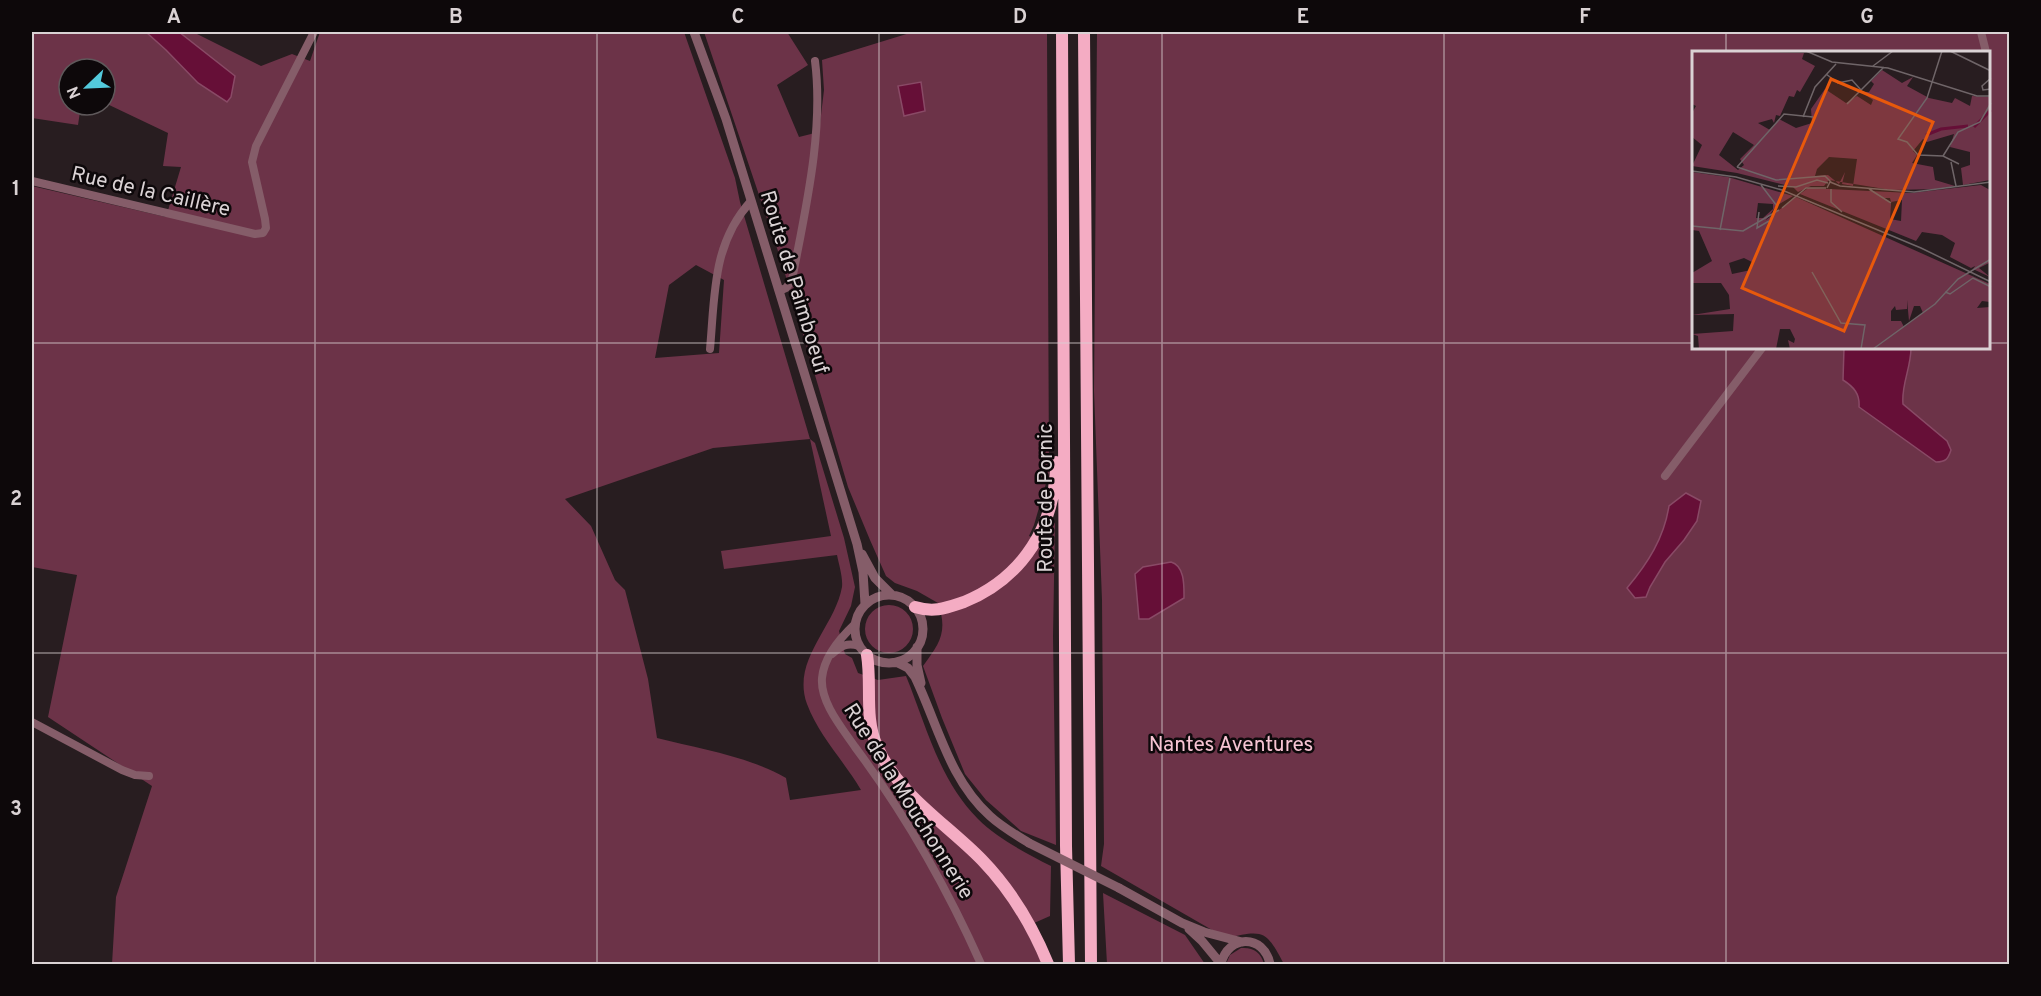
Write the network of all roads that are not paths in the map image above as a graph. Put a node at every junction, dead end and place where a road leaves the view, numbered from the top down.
1 (314, 32) edge
2 (694, 32) edge
3 (1062, 32) edge
4 (1084, 32) edge
5 (1981, 32) edge
6 (1986, 51) edge
7 (814, 62) dead end
8 (32, 181) edge
9 (751, 201) junction
10 (779, 291) junction
11 (710, 349) dead end
12 (1760, 350) edge
13 (1064, 429) junction
14 (1665, 476) dead end
15 (857, 544) junction
16 (892, 595) junction
17 (865, 604) junction
18 (915, 607) junction
19 (855, 624) junction
20 (917, 647) junction
21 (863, 651) junction
22 (831, 655) junction
23 (896, 662) junction
24 (925, 698) junction
25 (32, 722) edge
26 (148, 776) dead end
27 (1090, 886) junction
28 (1182, 923) junction
29 (1242, 942) junction
30 (981, 964) edge
31 (1048, 964) edge
32 (1069, 964) edge
33 (1091, 964) edge
34 (1099, 964) edge
35 (1221, 964) edge
36 (1271, 964) edge

1 - 8 street, Rue de la Caillère
2 - 9 street, Route de Paimboeuf
3 - 13 highway, Route de Pornic
4 - 27 highway, Route de Pornic
5 - 6 street
7 - 10 street
9 - 10 street, Route de Paimboeuf
9 - 11 street
10 - 15 street, Route de Paimboeuf
12 - 14 street
13 - 18 highway
13 - 32 highway, Route de Pornic
15 - 16 street, Route de Paimboeuf
15 - 17 street, Route de Paimboeuf
16 - 17 street
16 - 18 street
17 - 19 street
18 - 20 street
19 - 21 street
19 - 22 street, Rue de la Mouchonnerie
20 - 23 street
20 - 24 street
21 - 22 street
21 - 23 street
21 - 31 highway
22 - 30 street, Rue de la Mouchonnerie
23 - 24 street
24 - 28 street, bridge
25 - 26 street
27 - 33 highway, Route de Pornic
27 - 34 highway
28 - 29 street
28 - 35 street
29 - 35 street
29 - 36 street

